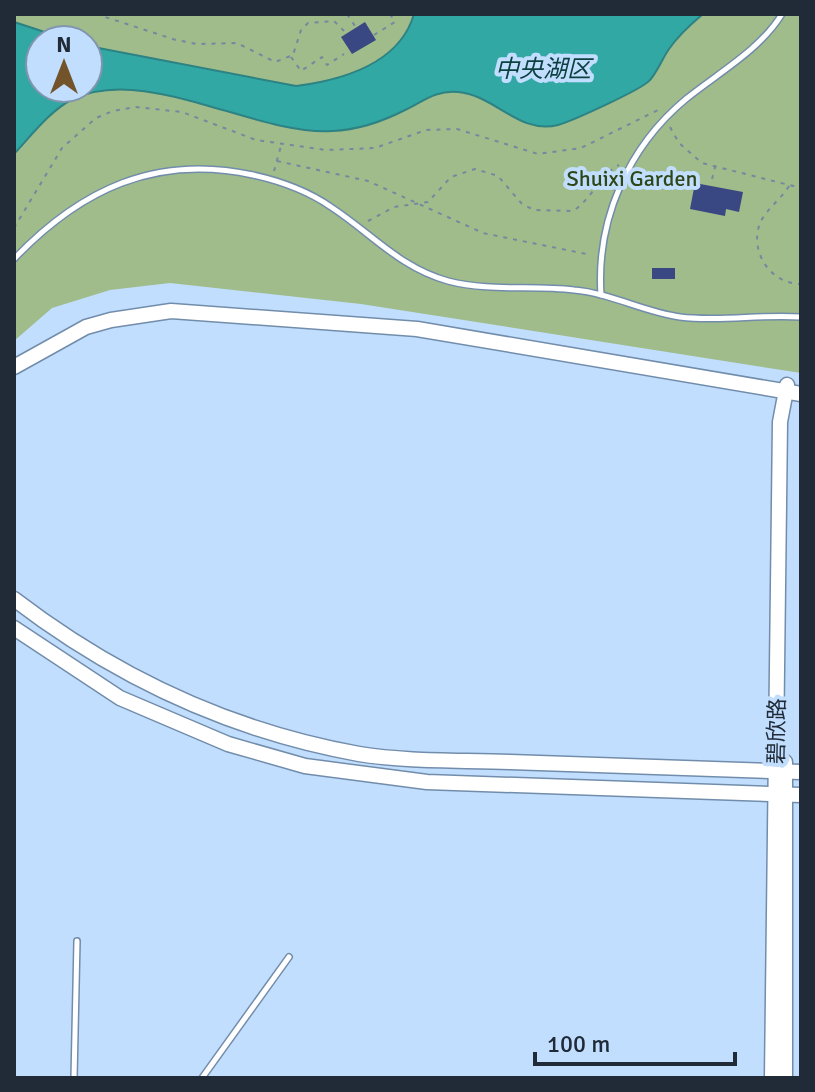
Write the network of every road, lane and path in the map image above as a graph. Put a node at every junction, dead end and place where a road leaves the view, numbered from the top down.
1 (96, 14) edge
2 (347, 14) edge
3 (390, 14) edge
4 (782, 14) edge
5 (355, 26) dead end
6 (344, 31) dead end
7 (374, 35) dead end
8 (344, 54) dead end
9 (291, 56) junction
10 (666, 117) junction
11 (282, 145) junction
12 (277, 161) junction
13 (631, 161) junction
14 (715, 166) junction
15 (712, 179) dead end
16 (271, 180) junction
17 (790, 185) junction
18 (801, 188) edge
19 (421, 205) junction
20 (14, 228) edge
21 (362, 232) junction
22 (601, 256) junction
23 (14, 259) edge
24 (801, 284) edge
25 (601, 295) junction
26 (801, 317) edge
27 (14, 358) edge
28 (14, 367) edge
29 (794, 389) edge
30 (14, 599) edge
31 (14, 628) edge
32 (780, 771) junction
33 (801, 772) edge
34 (780, 794) junction
35 (801, 795) edge
36 (77, 941) dead end
37 (289, 957) dead end
38 (74, 1078) edge
39 (202, 1078) edge
40 (772, 1078) edge
41 (785, 1078) edge

1 - 9 path
2 - 5 path
3 - 7 path
4 - 10 lane
6 - 9 path
8 - 9 path
10 - 11 path
10 - 13 lane
10 - 14 path
11 - 12 path
11 - 20 path
12 - 16 path
12 - 19 path
13 - 19 path
13 - 22 lane
14 - 15 path
14 - 17 path
16 - 21 lane
16 - 23 lane
17 - 18 path
17 - 24 path
19 - 21 path
19 - 22 path
21 - 25 lane
22 - 25 lane
25 - 26 lane
27 - 29 street
28 - 29 street
29 - 32 street, 碧欣路
30 - 32 street
31 - 34 street
32 - 33 street
32 - 34 street, 碧欣路
34 - 35 street
34 - 40 street, 碧欣路
34 - 41 street, 碧欣路
36 - 38 lane
37 - 39 lane

